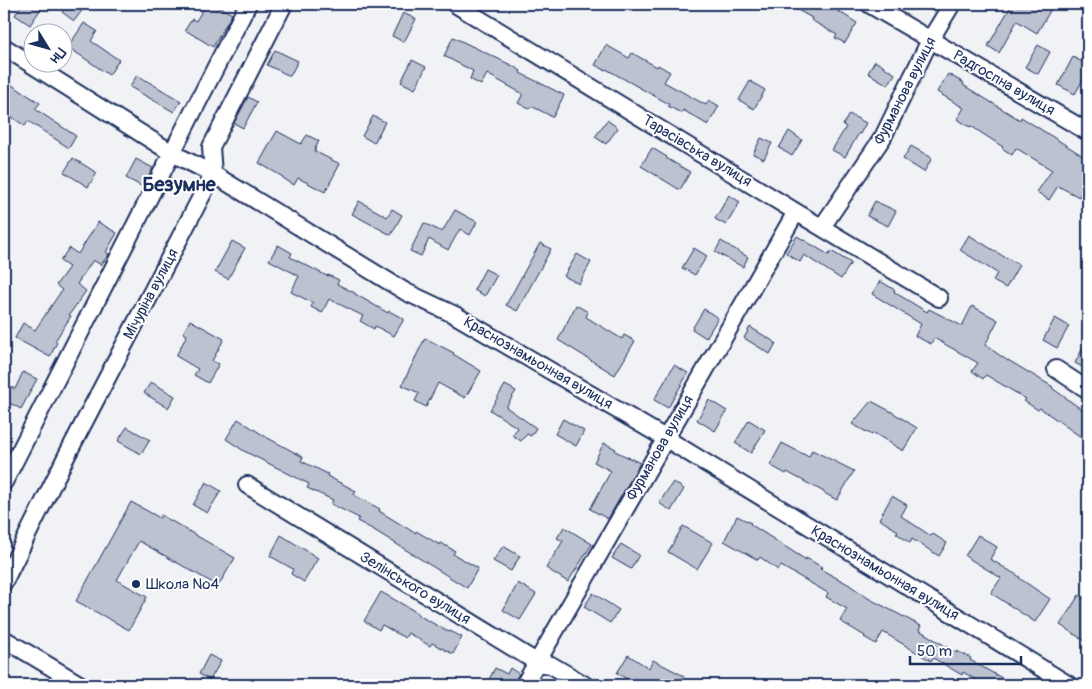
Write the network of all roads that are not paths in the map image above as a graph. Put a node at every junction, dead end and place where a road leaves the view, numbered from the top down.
1 (248, 4) edge
2 (284, 4) edge
3 (455, 4) edge
4 (869, 4) edge
5 (952, 4) edge
6 (930, 40) junction
7 (4, 47) edge
8 (1088, 132) edge
9 (172, 152) junction
10 (213, 174) junction
11 (796, 212) junction
12 (822, 227) junction
13 (939, 298) dead end
14 (1056, 369) dead end
15 (1088, 390) edge
16 (665, 438) junction
17 (4, 482) edge
18 (247, 485) dead end
19 (4, 582) edge
20 (4, 639) edge
21 (538, 663) junction
22 (81, 685) edge
23 (524, 685) edge
24 (586, 685) edge
25 (1069, 685) edge

1 - 9 street
2 - 10 street
3 - 11 street, Тарасівська вулиця
4 - 6 street, Радгоспна вулиця
5 - 6 street, Фурманова вулиця
6 - 8 street, Радгоспна вулиця
6 - 12 street, Фурманова вулиця
7 - 9 street, Краснознамьонная вулиця
9 - 10 street, Краснознамьонная вулиця
9 - 17 street
10 - 16 street, Краснознамьонная вулиця
10 - 19 street, Мічуріна вулиця
11 - 12 street, Тарасівська вулиця
11 - 16 street, Фурманова вулиця
12 - 13 street, Тарасівська вулиця
14 - 15 street
16 - 21 street, Фурманова вулиця
16 - 25 street, Краснознамьонная вулиця
18 - 21 street, Зелінського вулиця
20 - 22 street
21 - 23 street, Фурманова вулиця
21 - 24 street, Зелінського вулиця

